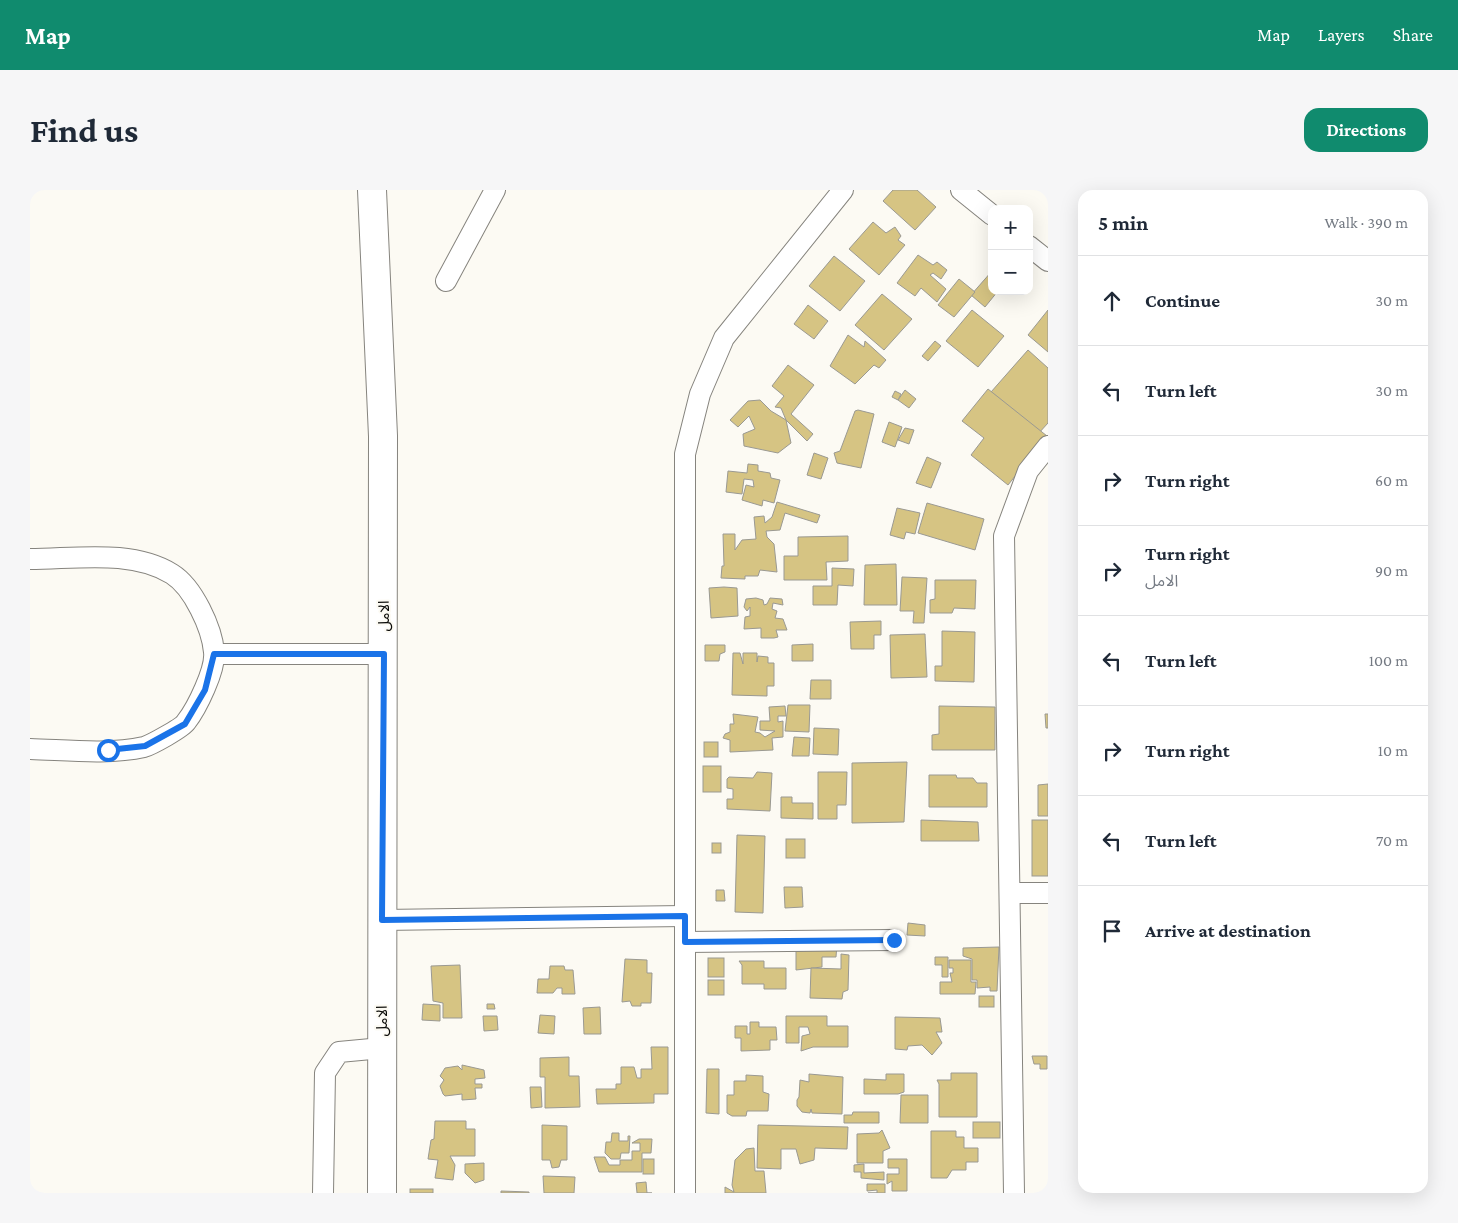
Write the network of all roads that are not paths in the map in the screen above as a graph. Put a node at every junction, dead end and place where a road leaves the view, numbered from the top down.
1 (372, 190) edge
2 (495, 190) edge
3 (843, 190) edge
4 (961, 190) edge
5 (988, 212) edge
6 (1033, 249) edge
7 (1048, 261) edge
8 (446, 282) dead end
9 (1048, 446) edge
10 (30, 559) edge
11 (214, 654) junction
12 (384, 654) junction
13 (30, 749) edge
14 (1011, 893) junction
15 (1048, 893) edge
16 (685, 916) junction
17 (382, 920) junction
18 (894, 940) dead end
19 (685, 942) junction
20 (382, 1048) junction
21 (323, 1193) edge
22 (382, 1193) edge
23 (685, 1193) edge
24 (1014, 1193) edge

1 - 12 street, الامل
2 - 8 street
3 - 16 street
4 - 5 street
6 - 7 street
9 - 14 street
10 - 11 street
11 - 12 street
11 - 13 street
12 - 17 street, الامل
14 - 15 street
14 - 24 street
16 - 17 street
16 - 19 street
17 - 20 street, الامل
18 - 19 street
19 - 23 street
20 - 21 street
20 - 22 street, الامل

